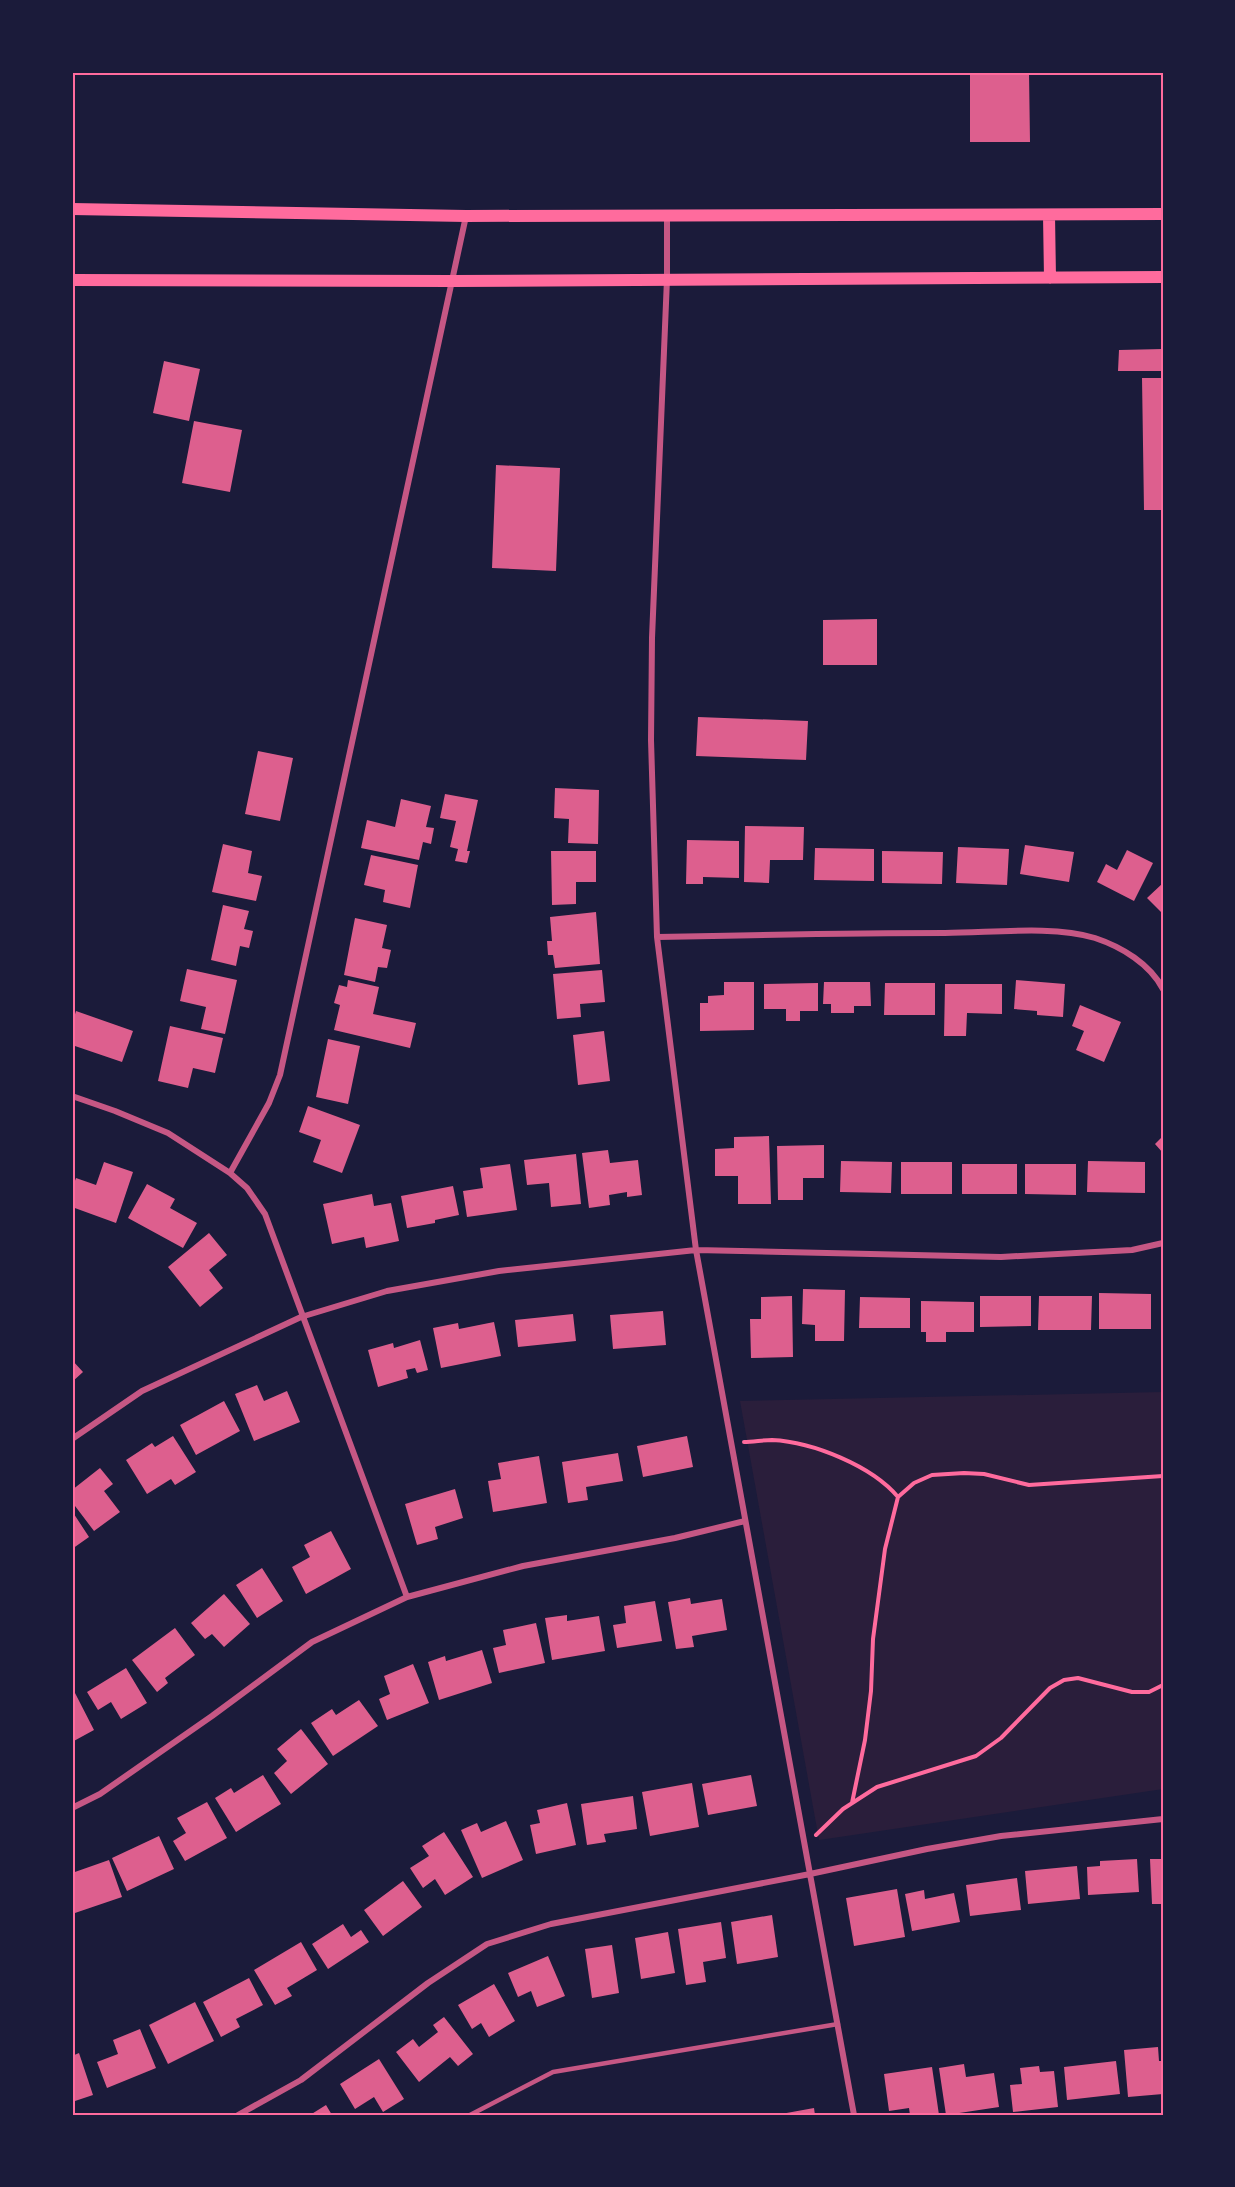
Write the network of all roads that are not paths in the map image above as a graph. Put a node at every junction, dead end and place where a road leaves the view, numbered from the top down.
1 (72, 209) edge
2 (1163, 214) edge
3 (1049, 215) junction
4 (466, 216) junction
5 (667, 216) junction
6 (1163, 277) edge
7 (1050, 278) junction
8 (667, 279) junction
9 (72, 280) edge
10 (452, 281) junction
11 (657, 937) junction
12 (1163, 989) edge
13 (72, 1096) edge
14 (230, 1173) junction
15 (1163, 1243) edge
16 (696, 1250) junction
17 (302, 1317) junction
18 (72, 1439) edge
19 (746, 1521) junction
20 (407, 1597) junction
21 (72, 1808) edge
22 (1163, 1819) edge
23 (810, 1874) junction
24 (838, 2024) junction
25 (237, 2115) edge
26 (470, 2115) edge
27 (854, 2115) edge

1 - 4 main road
2 - 3 main road
3 - 5 main road
3 - 7 main road
4 - 5 main road
4 - 10 street
5 - 8 street
6 - 7 main road
7 - 8 main road
8 - 10 main road
8 - 11 street
9 - 10 main road
10 - 14 street
11 - 12 street
11 - 16 street
13 - 14 street
14 - 17 street
15 - 16 street
16 - 17 street
16 - 19 street
17 - 18 street
17 - 20 street
19 - 20 street
19 - 23 street
20 - 21 street
22 - 23 street
23 - 24 street
23 - 25 street
24 - 26 lane
24 - 27 street

